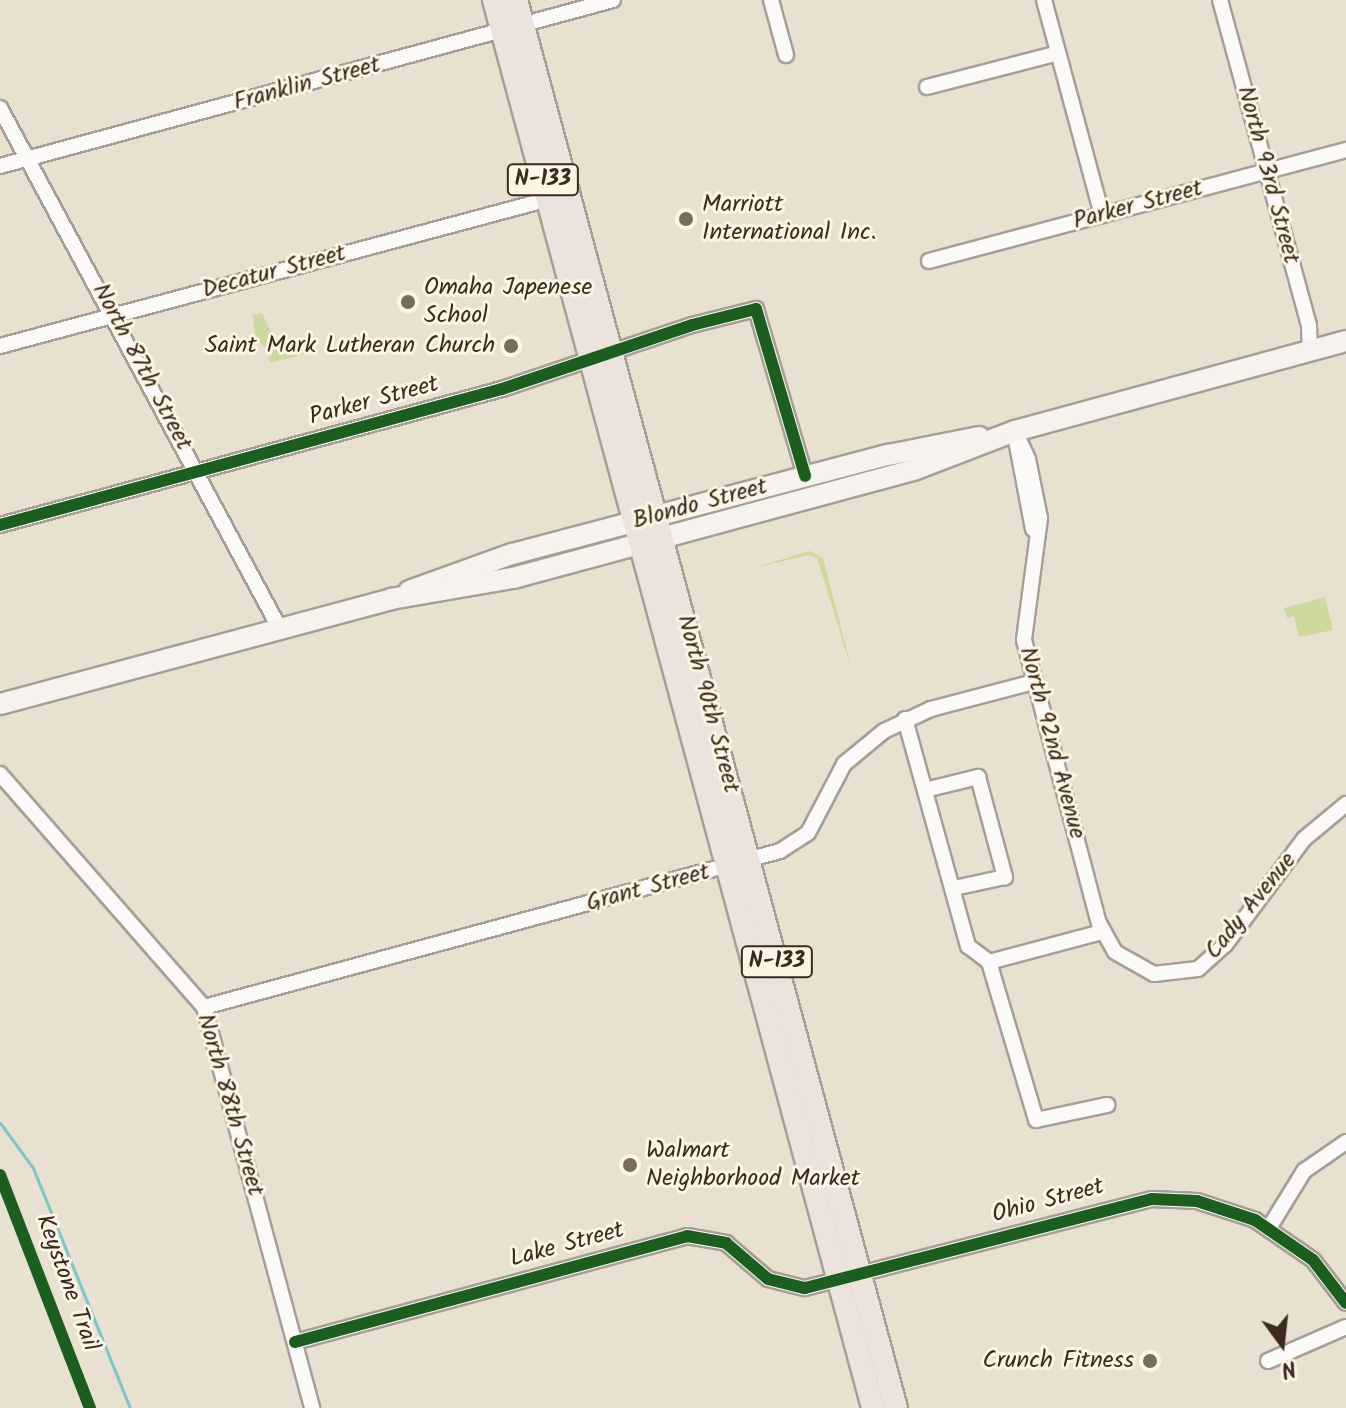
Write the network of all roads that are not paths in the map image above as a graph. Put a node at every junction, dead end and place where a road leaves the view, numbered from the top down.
1 (494, 0) edge
2 (516, 0) edge
3 (613, 0) edge
4 (771, 0) edge
5 (1044, 0) edge
6 (1220, 0) edge
7 (513, 28) junction
8 (1058, 53) junction
9 (786, 55) dead end
10 (927, 87) dead end
11 (0, 108) edge
12 (1346, 150) edge
13 (27, 159) junction
14 (0, 166) edge
15 (1266, 171) junction
16 (549, 199) junction
17 (1102, 215) junction
18 (929, 261) dead end
19 (112, 315) junction
20 (1346, 341) edge
21 (0, 346) edge
22 (1310, 351) junction
23 (602, 356) junction
24 (1015, 431) junction
25 (198, 471) junction
26 (805, 476) junction
27 (0, 525) edge
28 (650, 528) junction
29 (280, 629) junction
30 (1034, 682) junction
31 (0, 704) edge
32 (905, 719) junction
33 (0, 774) edge
34 (925, 790) junction
35 (1346, 804) edge
36 (739, 864) junction
37 (954, 888) junction
38 (1104, 936) junction
39 (989, 962) junction
40 (204, 1007) junction
41 (1107, 1105) dead end
42 (1346, 1142) edge
43 (1269, 1228) junction
44 (850, 1277) junction
45 (1346, 1303) edge
46 (1346, 1327) edge
47 (295, 1342) junction
48 (1268, 1361) dead end
49 (312, 1408) edge
50 (873, 1408) edge
51 (896, 1408) edge

1 - 7 main road, North 90th Street / N-133
2 - 7 main road, North 90th Street / N-133
3 - 7 street, Franklin Street
4 - 9 street
5 - 8 street
6 - 15 street, North 93rd Street
7 - 13 street, Franklin Street
7 - 16 main road, North 90th Street / N-133
7 - 23 main road, North 90th Street / N-133
8 - 10 street
8 - 17 street
11 - 13 street, North 87th Street
12 - 15 street, Parker Street
13 - 14 street, Franklin Street
13 - 19 street, North 87th Street
15 - 17 street, Parker Street
15 - 22 street, North 93rd Street
16 - 19 street, Decatur Street
16 - 23 main road, North 90th Street / N-133
17 - 18 street, Parker Street
19 - 21 street, Decatur Street
19 - 25 street, North 87th Street
20 - 22 main road, Blondo Street
22 - 24 main road, Blondo Street
23 - 25 street, Parker Street
23 - 26 street, Parker Street
23 - 28 main road, North 90th Street / N-133
24 - 26 main road, Blondo Street
24 - 28 main road, Blondo Street
24 - 30 street, North 92nd Avenue
25 - 27 street, Parker Street
25 - 29 street, North 87th Street
26 - 28 main road, Blondo Street
28 - 29 main road, Blondo Street
28 - 36 main road, North 90th Street / N-133
29 - 31 main road, Blondo Street
30 - 32 street, Grant Street
30 - 38 street, North 92nd Avenue
32 - 34 street
32 - 36 street, Grant Street
33 - 40 street, North 88th Street
34 - 37 street
34 - 37 street
35 - 38 street, Cady Avenue
36 - 40 street, Grant Street
36 - 44 main road, North 90th Street / N-133
37 - 39 street
38 - 39 street
39 - 41 street
40 - 47 street, North 88th Street
42 - 43 street
43 - 44 street, Ohio Street
43 - 45 street
44 - 47 street, Lake Street
44 - 50 main road, North 90th Street / N-133
44 - 51 main road, North 90th Street / N-133
46 - 48 street
47 - 49 street, North 88th Street

